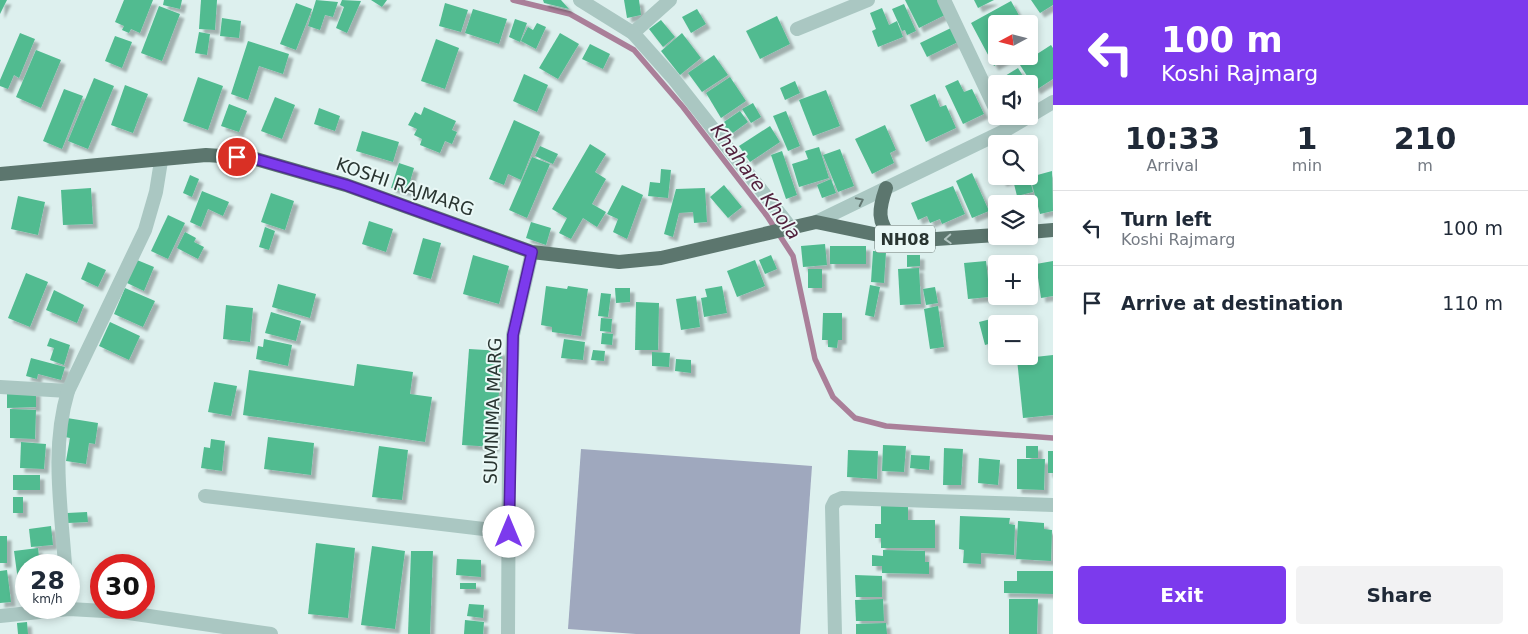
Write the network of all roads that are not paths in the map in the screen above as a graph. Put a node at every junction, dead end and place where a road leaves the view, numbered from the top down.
1 (580, 0) edge
2 (670, 0) edge
3 (868, 0) edge
4 (944, 0) edge
5 (797, 30) dead end
6 (633, 33) junction
7 (988, 93) edge
8 (1053, 102) edge
9 (1004, 125) edge
10 (1006, 130) junction
11 (161, 161) junction
12 (0, 174) edge
13 (886, 188) junction
14 (816, 222) junction
15 (789, 229) junction
16 (1053, 230) edge
17 (1038, 231) edge
18 (988, 236) edge
19 (893, 238) junction
20 (532, 252) junction
21 (0, 387) edge
22 (68, 391) junction
23 (205, 496) dead end
24 (1053, 505) edge
25 (509, 532) junction
26 (64, 554) edge
27 (80, 608) edge
28 (15, 614) edge
29 (0, 616) edge
30 (271, 634) edge
31 (508, 634) edge
32 (835, 634) edge

1 - 6 street
2 - 6 street
3 - 5 street
4 - 7 street
6 - 15 street
8 - 10 street
9 - 10 street
10 - 13 street
11 - 12 main road, KOSHI RAJMARG / NH08
11 - 20 main road, KOSHI RAJMARG / NH08
11 - 22 street
14 -> 13 street
13 - 19 main road
14 - 15 main road, NH08
14 - 19 main road, NH08
15 - 20 main road, KOSHI RAJMARG / NH08
16 - 17 main road
18 -> 19 main road, NH08
20 - 25 street, SUMNIMA MARG
21 - 22 street
22 - 26 street
23 - 25 street
24 - 32 street
25 - 31 street, SUMNIMA MARG
27 - 30 street
28 - 29 street

